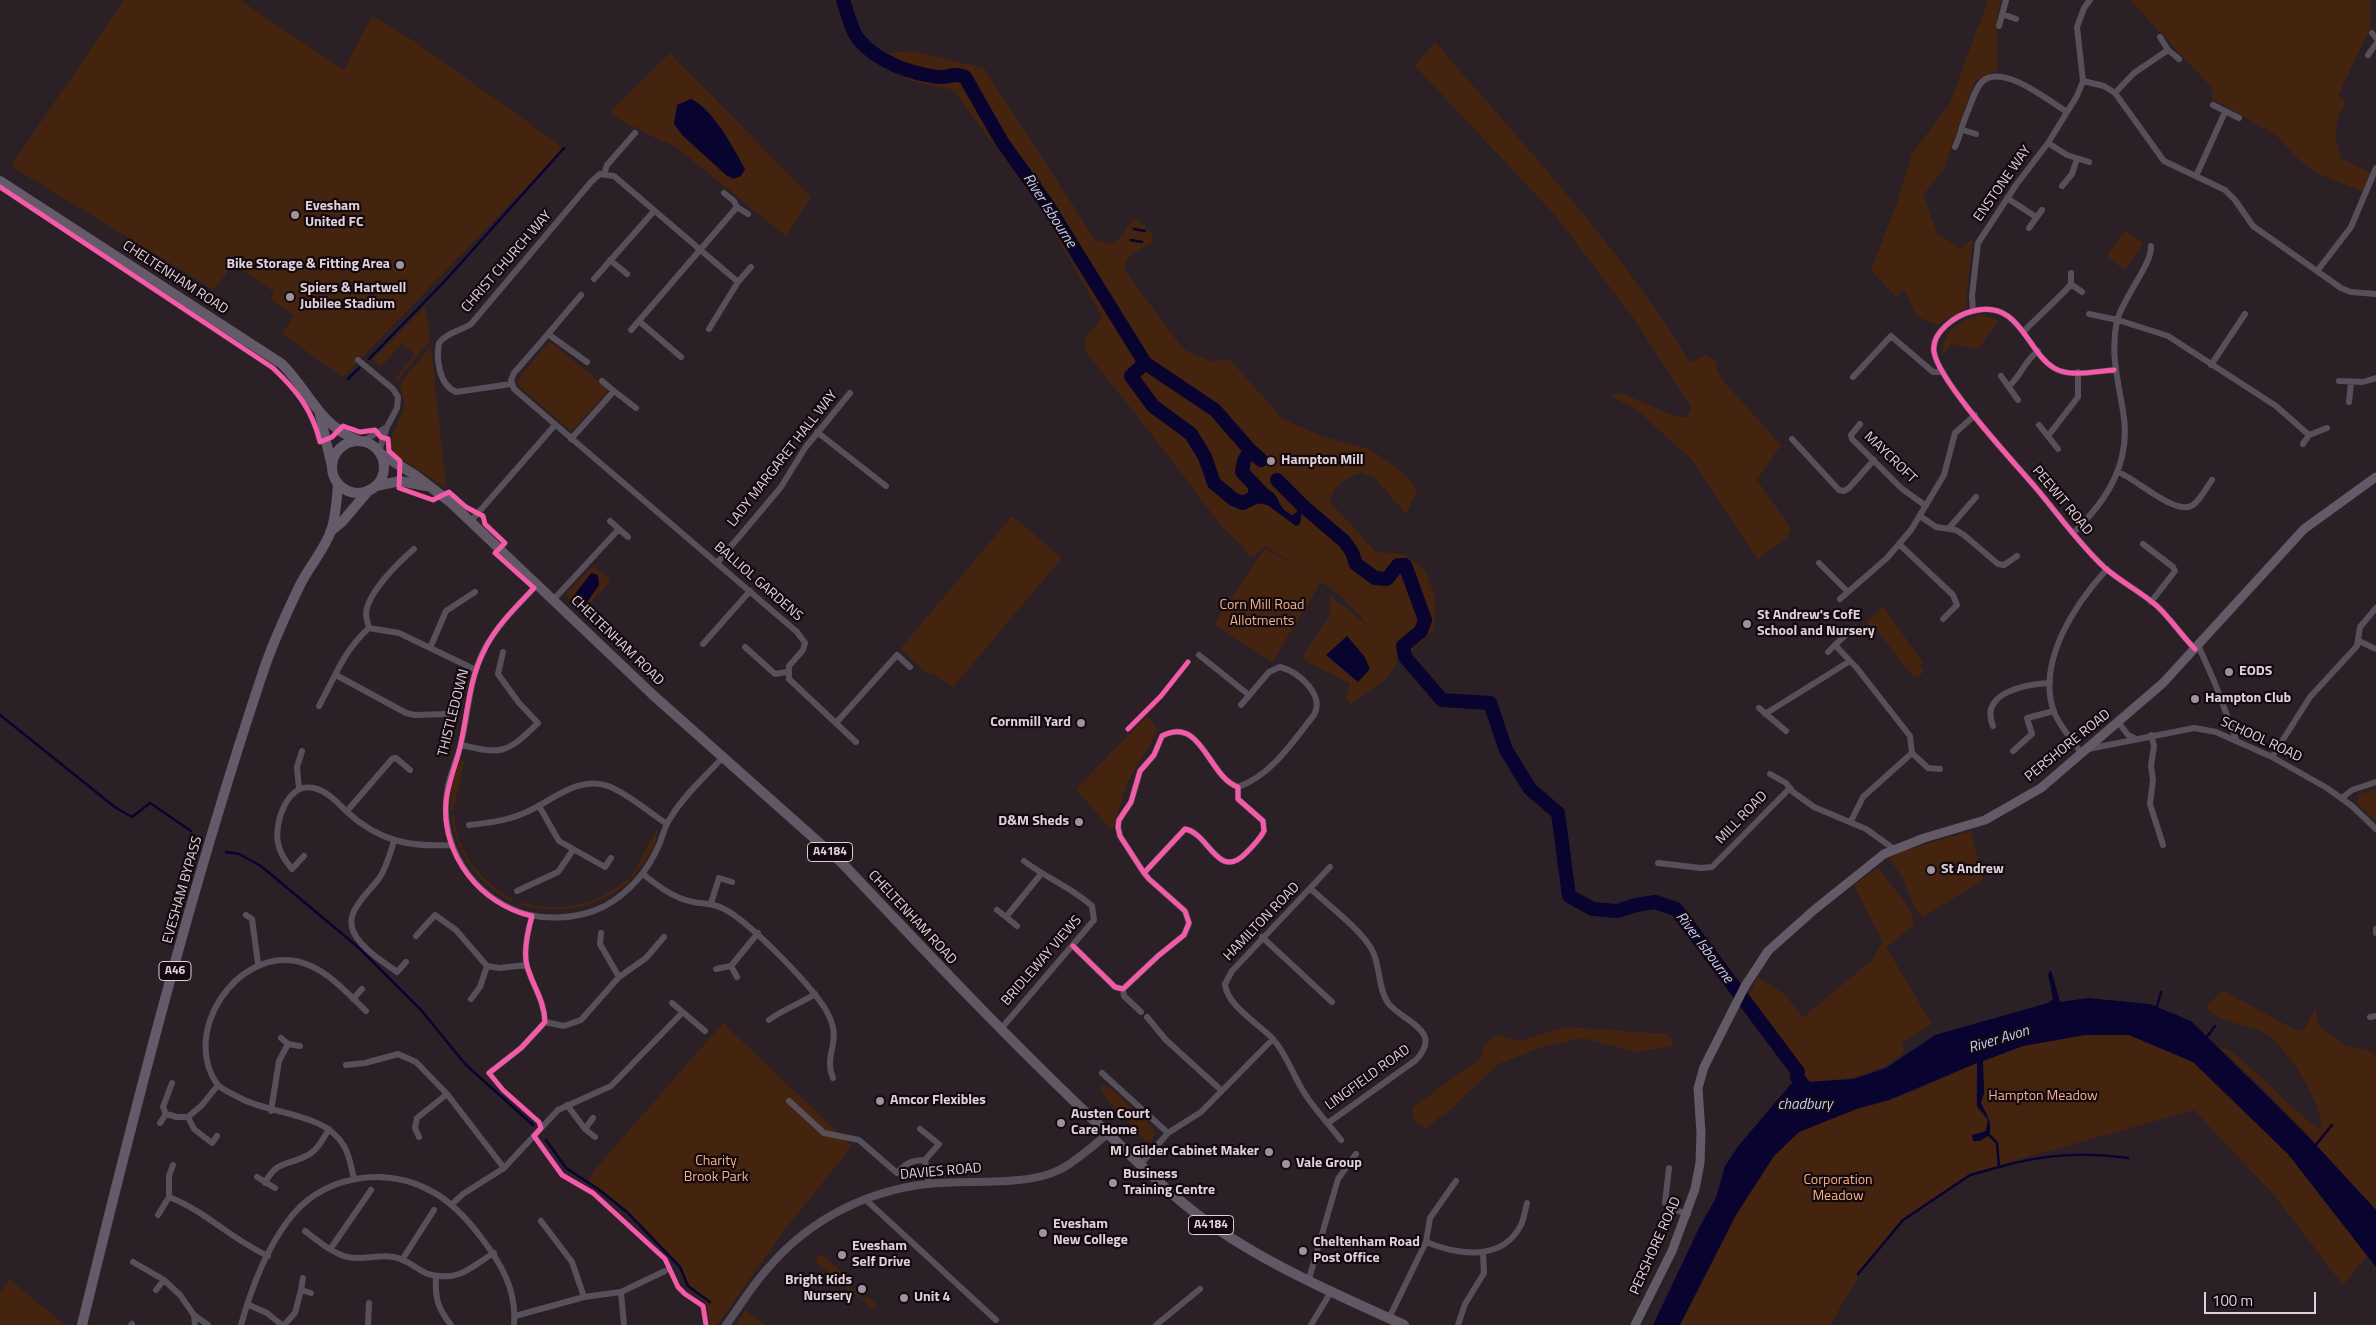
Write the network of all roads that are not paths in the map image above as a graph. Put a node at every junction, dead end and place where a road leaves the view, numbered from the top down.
1 (2006, 0) edge
2 (2090, 0) edge
3 (2002, 14) junction
4 (2016, 19) dead end
5 (1999, 26) dead end
6 (2160, 37) dead end
7 (2376, 44) edge
8 (2168, 50) junction
9 (2368, 55) dead end
10 (2179, 59) dead end
11 (2084, 81) junction
12 (2115, 93) junction
13 (2213, 105) dead end
14 (2067, 112) junction
15 (2225, 112) junction
16 (2238, 118) dead end
17 (1963, 130) junction
18 (635, 133) dead end
19 (1976, 134) dead end
20 (2048, 143) junction
21 (1954, 147) dead end
22 (2077, 159) junction
23 (2090, 162) dead end
24 (2376, 168) edge
25 (604, 174) junction
26 (2196, 176) junction
27 (0, 180) edge
28 (2062, 186) dead end
29 (724, 193) dead end
30 (2007, 198) junction
31 (736, 207) junction
32 (2042, 210) dead end
33 (654, 211) junction
34 (748, 214) dead end
35 (2036, 217) junction
36 (2029, 228) dead end
37 (2151, 246) dead end
38 (700, 250) junction
39 (610, 260) junction
40 (752, 267) dead end
41 (2318, 270) junction
42 (2071, 273) dead end
43 (627, 274) dead end
44 (594, 279) dead end
45 (738, 282) junction
46 (2070, 284) junction
47 (2082, 292) dead end
48 (581, 294) dead end
49 (2376, 294) edge
50 (1973, 311) junction
51 (2089, 314) dead end
52 (2245, 314) dead end
53 (2118, 320) junction
54 (639, 321) junction
55 (709, 329) dead end
56 (631, 330) dead end
57 (2024, 331) junction
58 (548, 334) junction
59 (2038, 351) junction
60 (681, 357) dead end
61 (358, 360) dead end
62 (587, 362) dead end
63 (2211, 365) junction
64 (2114, 370) junction
65 (1943, 372) junction
66 (2078, 372) junction
67 (2001, 376) dead end
68 (1853, 377) dead end
69 (2376, 378) edge
70 (602, 381) dead end
71 (2339, 381) dead end
72 (2351, 382) junction
73 (511, 384) junction
74 (2009, 386) junction
75 (614, 391) junction
76 (850, 393) dead end
77 (2018, 400) dead end
78 (2349, 402) dead end
79 (636, 408) dead end
80 (320, 415) junction
81 (1975, 415) junction
82 (1860, 424) dead end
83 (2039, 425) dead end
84 (555, 426) junction
85 (387, 427) junction
86 (2327, 428) dead end
87 (817, 432) junction
88 (2309, 435) junction
89 (2048, 436) junction
90 (571, 439) junction
91 (1792, 439) dead end
92 (360, 441) junction
93 (2303, 444) dead end
94 (2058, 449) dead end
95 (380, 452) junction
96 (1874, 460) junction
97 (332, 470) junction
98 (2118, 472) junction
99 (2376, 477) edge
100 (2212, 480) dead end
101 (338, 483) junction
102 (886, 486) dead end
103 (430, 487) junction
104 (373, 488) junction
105 (1976, 498) dead end
106 (1926, 506) junction
107 (1920, 516) junction
108 (471, 521) junction
109 (610, 521) dead end
110 (1948, 528) junction
111 (618, 530) junction
112 (330, 532) junction
113 (2073, 533) junction
114 (628, 537) dead end
115 (1899, 544) junction
116 (2144, 544) dead end
117 (414, 549) dead end
118 (2017, 556) dead end
119 (717, 563) junction
120 (1819, 563) dead end
121 (2107, 569) junction
122 (538, 584) junction
123 (750, 591) junction
124 (475, 592) dead end
125 (1848, 592) junction
126 (554, 599) junction
127 (1840, 599) dead end
128 (2151, 602) junction
129 (2376, 608) edge
130 (1943, 619) dead end
131 (369, 628) junction
132 (1851, 630) dead end
133 (2359, 641) junction
134 (703, 644) dead end
135 (1835, 645) junction
136 (745, 647) dead end
137 (2196, 647) junction
138 (430, 648) junction
139 (2376, 649) edge
140 (503, 652) dead end
141 (1828, 652) dead end
142 (1199, 655) dead end
143 (1850, 661) junction
144 (910, 667) dead end
145 (476, 670) junction
146 (787, 672) junction
147 (336, 675) junction
148 (2050, 683) junction
149 (1249, 695) junction
150 (1241, 705) dead end
151 (319, 706) dead end
152 (1759, 708) dead end
153 (2054, 711) junction
154 (448, 714) dead end
155 (1765, 714) junction
156 (2118, 723) junction
157 (836, 724) junction
158 (1993, 726) dead end
159 (1786, 730) dead end
160 (2151, 736) junction
161 (2136, 739) junction
162 (2236, 739) junction
163 (856, 742) dead end
164 (461, 745) junction
165 (302, 751) dead end
166 (2013, 751) dead end
167 (2085, 751) junction
168 (1912, 753) junction
169 (2272, 756) junction
170 (723, 757) junction
171 (1940, 769) dead end
172 (410, 770) dead end
173 (1770, 774) dead end
174 (2376, 782) edge
175 (1238, 786) junction
176 (1790, 788) junction
177 (298, 789) junction
178 (2342, 798) junction
179 (539, 806) junction
180 (347, 811) junction
181 (1851, 821) junction
182 (666, 824) junction
183 (469, 825) dead end
184 (2376, 829) edge
185 (394, 841) junction
186 (452, 845) junction
187 (2163, 845) dead end
188 (1894, 849) junction
189 (573, 850) junction
190 (304, 856) dead end
191 (611, 858) dead end
192 (1024, 861) dead end
193 (1658, 863) dead end
194 (1330, 867) dead end
195 (1144, 873) junction
196 (643, 874) junction
197 (1041, 874) junction
198 (732, 882) dead end
199 (1311, 889) junction
200 (517, 891) dead end
201 (711, 903) junction
202 (997, 910) dead end
203 (246, 915) dead end
204 (532, 916) junction
205 (1006, 917) junction
206 (1018, 926) dead end
207 (2376, 929) edge
208 (601, 933) dead end
209 (758, 933) junction
210 (2376, 933) edge
211 (416, 936) dead end
212 (664, 937) dead end
213 (1262, 937) junction
214 (1073, 946) junction
215 (406, 962) dead end
216 (258, 964) junction
217 (526, 965) junction
218 (487, 966) junction
219 (731, 966) junction
220 (716, 969) dead end
221 (619, 977) junction
222 (737, 977) dead end
223 (362, 989) dead end
224 (1123, 989) junction
225 (815, 994) junction
226 (352, 999) junction
227 (471, 999) dead end
228 (1332, 1002) dead end
229 (672, 1003) dead end
230 (366, 1011) dead end
231 (1141, 1012) dead end
232 (682, 1013) junction
233 (1147, 1017) dead end
234 (769, 1020) dead end
235 (545, 1022) junction
236 (1000, 1030) junction
237 (705, 1032) dead end
238 (280, 1038) dead end
239 (1272, 1039) junction
240 (288, 1044) junction
241 (300, 1046) dead end
242 (346, 1065) dead end
243 (488, 1073) dead end
244 (1102, 1073) dead end
245 (833, 1078) dead end
246 (172, 1083) dead end
247 (218, 1085) junction
248 (1221, 1090) junction
249 (447, 1094) junction
250 (789, 1101) dead end
251 (567, 1105) junction
252 (271, 1110) junction
253 (166, 1114) junction
254 (188, 1117) junction
255 (594, 1118) dead end
256 (160, 1123) dead end
257 (1328, 1123) junction
258 (329, 1129) junction
259 (585, 1129) junction
260 (920, 1129) dead end
261 (1168, 1133) junction
262 (1108, 1134) junction
263 (217, 1136) dead end
264 (419, 1136) dead end
265 (595, 1137) dead end
266 (1341, 1140) dead end
267 (1356, 1154) dead end
268 (925, 1160) junction
269 (173, 1165) dead end
270 (1140, 1165) junction
271 (504, 1168) junction
272 (1669, 1168) dead end
273 (257, 1177) dead end
274 (354, 1178) junction
275 (1456, 1181) dead end
276 (265, 1182) junction
277 (929, 1183) junction
278 (275, 1188) dead end
279 (371, 1190) dead end
280 (169, 1197) junction
281 (864, 1199) junction
282 (1527, 1203) dead end
283 (451, 1205) junction
284 (434, 1210) dead end
285 (1688, 1214) junction
286 (158, 1215) dead end
287 (541, 1221) dead end
288 (305, 1231) dead end
289 (1426, 1242) junction
290 (331, 1248) junction
291 (494, 1253) junction
292 (1483, 1254) junction
293 (268, 1256) junction
294 (402, 1260) junction
295 (133, 1262) dead end
296 (665, 1271) dead end
297 (436, 1276) junction
298 (303, 1278) dead end
299 (1309, 1279) junction
300 (164, 1280) junction
301 (1200, 1289) dead end
302 (156, 1290) dead end
303 (301, 1290) junction
304 (1332, 1290) junction
305 (621, 1292) junction
306 (311, 1293) dead end
307 (584, 1297) junction
308 (369, 1302) dead end
309 (247, 1304) junction
310 (194, 1315) junction
311 (514, 1316) junction
312 (1389, 1318) junction
313 (996, 1320) dead end
314 (82, 1325) edge
315 (195, 1325) edge
316 (208, 1325) edge
317 (241, 1325) edge
318 (283, 1325) edge
319 (368, 1325) edge
320 (451, 1325) edge
321 (514, 1325) edge
322 (624, 1325) edge
323 (726, 1325) edge
324 (1156, 1325) edge
325 (1311, 1325) edge
326 (1404, 1325) edge
327 (1458, 1325) edge
328 (1635, 1325) edge

1 - 3 street
2 - 11 street
3 - 4 street
3 - 5 street
6 - 8 street
7 - 9 street
8 - 10 street
8 - 12 street
11 - 12 street
11 - 14 street, ENSTONE WAY
12 - 26 street
13 - 15 street
14 - 17 street
14 - 20 street, ENSTONE WAY
15 - 16 street
15 - 26 street
17 - 19 street
17 - 21 street
18 - 25 street, CHRIST CHURCH WAY
20 - 22 street
20 - 30 street, ENSTONE WAY
22 - 23 street
22 - 28 street
24 - 41 street
25 - 33 street
25 - 73 street, CHRIST CHURCH WAY
26 - 41 street
27 - 80 highway, CHELTENHAM ROAD
29 - 31 street
30 - 35 street
30 - 50 street, ENSTONE WAY
31 - 34 street
31 - 38 street
32 - 35 street
33 - 38 street
33 - 39 street
35 - 36 street
37 - 53 street
38 - 45 street
38 - 54 street
39 - 43 street
39 - 44 street
40 - 45 street
41 - 49 street
42 - 46 street
45 - 55 street
46 - 47 street
46 - 57 street
48 - 58 street
50 - 57 street
50 - 65 street, PEEWIT ROAD
51 - 53 street
52 - 63 street
53 - 63 street
53 - 64 street
54 - 56 street
54 - 60 street
57 - 59 street
58 - 62 street
58 - 73 street
59 - 66 street
59 - 74 street
61 - 85 street
63 - 88 street
64 - 66 street
64 - 98 street
65 - 68 street, PEEWIT ROAD
65 - 81 street, PEEWIT ROAD
66 - 89 street
67 - 74 street
69 - 72 street
70 - 75 street
71 - 72 street
72 - 78 street
73 - 84 street, BALLIOL GARDENS
74 - 77 street
75 - 79 street
75 - 90 street
76 - 87 street, LADY MARGARET HALL WAY
80 - 92 highway, CHELTENHAM ROAD
80 - 97 highway, CHELTENHAM ROAD
81 - 106 street
81 - 113 street, PEEWIT ROAD
82 - 96 street, MAYCROFT
83 - 89 street
84 - 90 street, BALLIOL GARDENS
84 - 108 street
85 - 92 street
85 - 95 street
86 - 88 street
87 - 102 street
87 - 119 street, LADY MARGARET HALL WAY
88 - 93 street
89 - 94 street
90 - 119 street, BALLIOL GARDENS
91 - 96 street
92 - 95 highway
92 - 97 highway
95 - 103 main road, CHELTENHAM ROAD / A4184
95 - 104 highway
96 - 106 street, MAYCROFT
97 - 101 highway
98 - 100 street
98 - 113 street
99 - 137 main road, PERSHORE ROAD
101 - 104 highway
101 - 112 highway, EVESHAM BYPASS / A46
103 - 104 main road, CHELTENHAM ROAD / A4184
103 - 108 main road, CHELTENHAM ROAD / A4184
104 - 112 highway, EVESHAM BYPASS / A46
105 - 110 street
106 - 107 street
107 - 110 street
107 - 115 street
108 - 122 main road, CHELTENHAM ROAD / A4184
109 - 111 street
110 - 118 street
111 - 114 street
111 - 126 street
112 - 314 highway, EVESHAM BYPASS / A46
113 - 121 street, PEEWIT ROAD
115 - 125 street
115 - 130 street
116 - 128 street
117 - 131 street
119 - 123 street, BALLIOL GARDENS
120 - 125 street
121 - 128 street, PEEWIT ROAD
121 - 148 street
122 - 126 main road, CHELTENHAM ROAD / A4184
122 - 145 street, THISTLEDOWN
123 - 134 street
123 - 146 street, BALLIOL GARDENS
124 - 138 street
125 - 127 street
126 - 170 main road, CHELTENHAM ROAD / A4184
128 - 137 street, PEEWIT ROAD
129 - 133 street
131 - 138 street
131 - 147 street
132 - 135 street
133 - 139 street
133 - 169 street
135 - 141 street
135 - 143 street
136 - 146 street
137 - 156 main road, PERSHORE ROAD
137 - 162 street, PEEWIT ROAD
138 - 145 street
140 - 164 street
142 - 149 street
143 - 155 street
143 - 168 street
144 - 157 street
145 - 164 street, THISTLEDOWN
146 - 157 street
147 - 151 street
147 - 154 street
148 - 153 street
148 - 158 street
149 - 150 street
149 - 175 street
152 - 155 street
153 - 166 street
153 - 167 street
155 - 159 street
156 - 161 street
156 - 167 main road, PERSHORE ROAD
157 - 163 street
160 - 161 street, SCHOOL ROAD
160 - 162 street, SCHOOL ROAD
160 - 187 street
161 - 167 street, SCHOOL ROAD
162 - 169 street, SCHOOL ROAD
164 - 186 street, THISTLEDOWN
165 - 177 street
167 - 188 main road, PERSHORE ROAD
168 - 171 street
168 - 181 street
169 - 178 street, SCHOOL ROAD
170 - 182 street, THISTLEDOWN
170 - 236 main road, CHELTENHAM ROAD / A4184
172 - 180 street
173 - 176 street
174 - 178 street
175 - 195 street
175 - 195 street
176 - 181 street
176 - 193 street, MILL ROAD
177 - 180 street
177 - 190 street
178 - 184 street, SCHOOL ROAD
179 - 182 street
179 - 183 street
179 - 189 street
180 - 185 street
181 - 188 street
182 - 196 street, THISTLEDOWN
185 - 186 street
185 - 215 street
186 - 204 street, THISTLEDOWN
188 - 285 main road, PERSHORE ROAD
189 - 191 street
189 - 200 street
192 - 197 street, BRIDLEWAY VIEWS
194 - 199 street, HAMILTON ROAD
195 - 224 street
196 - 201 street
196 - 204 street, THISTLEDOWN
197 - 205 street
197 - 214 street, BRIDLEWAY VIEWS
198 - 201 street
199 - 213 street, HAMILTON ROAD
199 - 257 street, LINGFIELD ROAD
201 - 209 street
202 - 205 street
203 - 216 street
204 - 217 street
205 - 206 street
207 - 210 street
208 - 221 street
209 - 219 street
209 - 225 street
211 - 218 street
212 - 221 street
213 - 228 street
213 - 239 street, HAMILTON ROAD
214 - 224 street
214 - 236 street, BRIDLEWAY VIEWS
216 - 226 street
216 - 247 street
217 - 218 street
217 - 235 street
218 - 227 street
219 - 220 street
219 - 222 street
221 - 235 street
223 - 226 street
224 - 231 street
225 - 234 street
225 - 245 street
226 - 230 street
229 - 232 street
232 - 237 street
232 - 251 street
233 - 248 street
235 - 243 street
236 - 262 main road, CHELTENHAM ROAD / A4184
238 - 240 street
239 - 248 street
239 - 257 street, HAMILTON ROAD
240 - 241 street
240 - 252 street
242 - 249 street
244 - 261 street
246 - 253 street
247 - 252 street
247 - 254 street
248 - 261 street
249 - 264 street
249 - 271 street
250 - 268 street
251 - 259 street
251 - 271 street
252 - 258 street
253 - 254 street
253 - 256 street
254 - 263 street
255 - 259 street
257 - 266 street, HAMILTON ROAD
258 - 274 street
258 - 276 street
259 - 265 street
260 - 268 street
261 - 270 street
262 - 270 main road, CHELTENHAM ROAD / A4184
262 - 277 street, DAVIES ROAD
267 - 299 street
268 - 277 street
269 - 280 street
270 - 299 main road, CHELTENHAM ROAD / A4184
271 - 283 street
272 - 285 street
273 - 276 street
274 - 283 street
274 - 293 street
275 - 289 street
276 - 278 street
277 - 281 street, DAVIES ROAD
279 - 290 street
280 - 286 street
280 - 293 street
281 - 313 street
281 - 323 street, DAVIES ROAD
282 - 292 street
283 - 291 street
284 - 294 street
285 - 328 main road, PERSHORE ROAD
287 - 307 street
288 - 290 street
289 - 292 street
289 - 312 street
290 - 294 street
291 - 297 street
291 - 311 street
292 - 327 street
293 - 309 street
294 - 297 street
295 - 300 street
296 - 305 street
297 - 320 street
298 - 303 street
299 - 304 main road, CHELTENHAM ROAD / A4184
300 - 302 street
300 - 310 street
301 - 324 street
303 - 306 street
303 - 318 street
304 - 312 main road, CHELTENHAM ROAD / A4184
304 - 325 street
305 - 307 street
305 - 322 street
307 - 311 street
308 - 319 street
309 - 317 street
309 - 318 street
310 - 315 street
310 - 316 street
311 - 321 street
312 - 326 main road, CHELTENHAM ROAD / A4184

